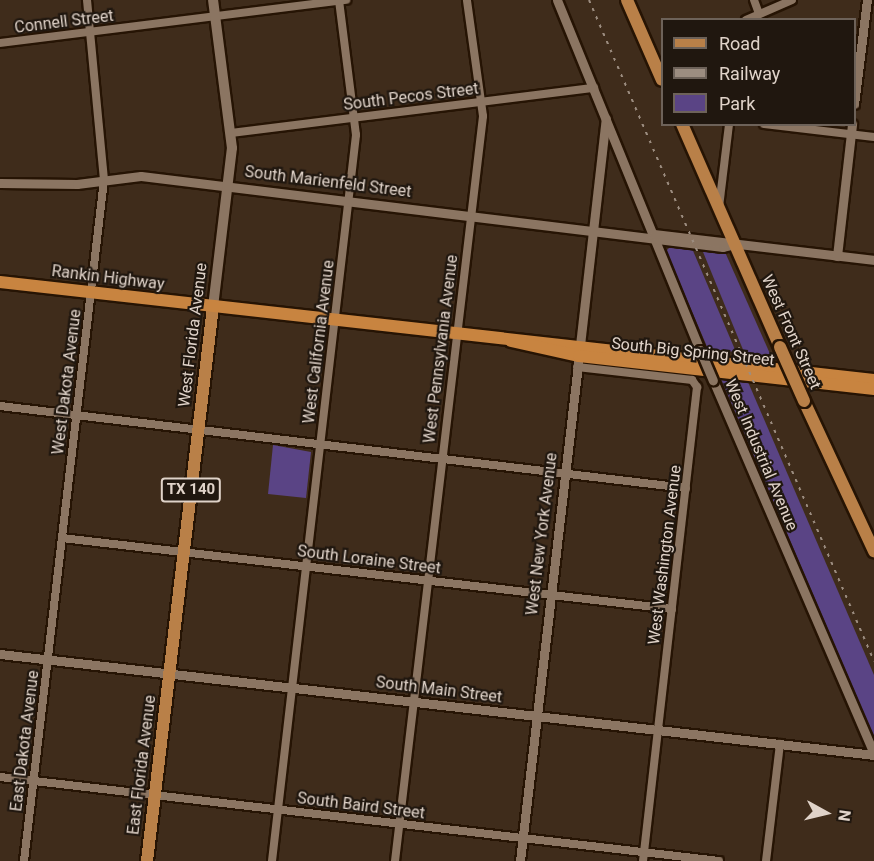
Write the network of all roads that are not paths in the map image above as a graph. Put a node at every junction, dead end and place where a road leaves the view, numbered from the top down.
1 (87, 0) edge
2 (213, 0) edge
3 (341, 0) edge
4 (467, 0) edge
5 (557, 0) edge
6 (627, 0) edge
7 (754, 0) edge
8 (792, 0) edge
9 (867, 0) edge
10 (759, 14) junction
11 (216, 16) junction
12 (750, 18) edge
13 (91, 32) junction
14 (0, 44) edge
15 (658, 57) edge
16 (594, 88) junction
17 (856, 95) edge
18 (482, 102) junction
19 (606, 116) junction
20 (356, 118) junction
21 (683, 126) edge
22 (729, 126) edge
23 (793, 126) edge
24 (852, 130) edge
25 (231, 133) junction
26 (874, 137) edge
27 (104, 180) junction
28 (0, 183) edge
29 (228, 185) junction
30 (349, 199) junction
31 (719, 208) junction
32 (471, 214) junction
33 (593, 228) junction
34 (652, 234) junction
35 (735, 244) junction
36 (837, 256) junction
37 (874, 260) edge
38 (0, 282) edge
39 (91, 293) junction
40 (213, 307) junction
41 (335, 321) junction
42 (457, 335) junction
43 (579, 356) junction
44 (874, 380) edge
45 (696, 382) joint
46 (874, 388) edge
47 (0, 406) edge
48 (77, 415) junction
49 (198, 430) junction
50 (321, 444) junction
51 (442, 459) junction
52 (565, 473) junction
53 (686, 488) junction
54 (62, 538) junction
55 (874, 551) edge
56 (184, 552) junction
57 (306, 566) junction
58 (428, 581) junction
59 (550, 595) junction
60 (672, 609) junction
61 (0, 654) edge
62 (48, 660) junction
63 (170, 674) junction
64 (292, 688) junction
65 (414, 702) junction
66 (536, 716) junction
67 (658, 730) junction
68 (780, 744) junction
69 (874, 754) edge
70 (0, 777) edge
71 (34, 781) junction
72 (155, 795) junction
73 (278, 809) junction
74 (400, 824) junction
75 (522, 838) junction
76 (644, 857) edge
77 (24, 861) edge
78 (147, 861) edge
79 (272, 861) edge
80 (395, 861) edge
81 (520, 861) edge
82 (719, 861) edge
83 (766, 861) edge

1 - 13 street, West Dakota Avenue
2 - 11 main road, West Florida Avenue
3 - 11 street, Connell Street
3 - 20 street, West California Avenue
4 - 18 street, West Pennsylvania Avenue
5 - 16 street, West Industrial Avenue
6 - 15 main road
7 - 10 street
8 - 10 street
9 - 17 street
10 - 12 street
11 - 13 street, Connell Street
11 - 25 main road, West Florida Avenue
13 - 14 street, Connell Street
13 - 27 street, West Dakota Avenue
16 - 18 street, South Pecos Street
16 - 19 street, West Industrial Avenue
18 - 20 street, South Pecos Street
18 - 32 street, West Pennsylvania Avenue
19 - 33 street, West New York Avenue
19 - 34 street, West Industrial Avenue
20 - 25 street, South Pecos Street
20 - 30 street, West California Avenue
21 - 31 main road, West Front Street
22 - 31 street
23 - 24 street
24 - 26 street
24 - 36 street
25 - 29 main road, West Florida Avenue
27 - 28 street, South Marienfeld Street
27 - 29 street, South Marienfeld Street
27 - 39 street, West Dakota Avenue
29 - 30 street, South Marienfeld Street
29 - 40 main road, West Florida Avenue
30 - 32 street, South Marienfeld Street
30 - 41 street, West California Avenue
31 - 35 main road, West Front Street
32 - 33 street, South Marienfeld Street
32 - 42 street, West Pennsylvania Avenue
33 - 34 street, South Marienfeld Street
33 - 43 street, West New York Avenue
34 - 35 street, South Marienfeld Street
34 - 69 street, West Industrial Avenue, bridge
35 - 36 street, South Marienfeld Street
35 - 55 main road, West Front Street, bridge
36 - 37 street, South Marienfeld Street
38 - 39 highway, Rankin Highway
39 - 40 highway, Rankin Highway
39 - 48 street, West Dakota Avenue
40 - 41 highway, South Big Spring Street
40 - 49 main road, West Florida Avenue / TX 140
41 - 42 highway, South Big Spring Street
41 - 50 street, West California Avenue
42 - 43 highway, South Big Spring Street
42 - 51 street, West Pennsylvania Avenue
43 - 44 highway, South Big Spring Street
43 - 45 street, South Big Spring Street
43 - 46 highway, South Big Spring Street
43 - 52 street, West New York Avenue
45 - 53 street, West Washington Avenue
47 - 48 street
48 - 49 street
48 - 54 street, West Dakota Avenue
49 - 50 street
49 - 56 main road, West Florida Avenue / TX 140
50 - 51 street
50 - 57 street, West California Avenue
51 - 52 street
51 - 58 street, West Pennsylvania Avenue
52 - 53 street
52 - 59 street, West New York Avenue
53 - 60 street, West Washington Avenue
54 - 56 street, South Loraine Street
54 - 62 street, West Dakota Avenue
56 - 57 street, South Loraine Street
56 - 63 main road, West Florida Avenue / TX 140
57 - 58 street, South Loraine Street
57 - 64 street, West California Avenue
58 - 59 street, South Loraine Street
58 - 65 street, West Pennsylvania Avenue
59 - 60 street, South Loraine Street
59 - 66 street, West New York Avenue
60 - 67 street, West Washington Avenue
61 - 62 street, South Main Street
62 - 63 street, South Main Street
62 - 71 street, East Dakota Avenue
63 - 64 street, South Main Street
63 - 72 main road, East Florida Avenue / TX 140
64 - 65 street, South Main Street
64 - 73 street, West California Avenue
65 - 66 street, South Main Street
65 - 74 street, West Pennsylvania Avenue
66 - 67 street, South Main Street
66 - 75 street, West New York Avenue
67 - 68 street, South Main Street
67 - 76 street, West Washington Avenue
68 - 69 street, South Main Street
68 - 83 street
70 - 71 street, South Baird Street
71 - 72 street, South Baird Street
71 - 77 street, East Dakota Avenue
72 - 73 street, South Baird Street
72 - 78 main road, East Florida Avenue / TX 140
73 - 74 street, South Baird Street
73 - 79 street, West California Avenue
74 - 75 street, South Baird Street
74 - 80 street, West Pennsylvania Avenue
75 - 76 street, South Baird Street
75 - 81 street, West New York Avenue
76 - 82 street, South Baird Street

